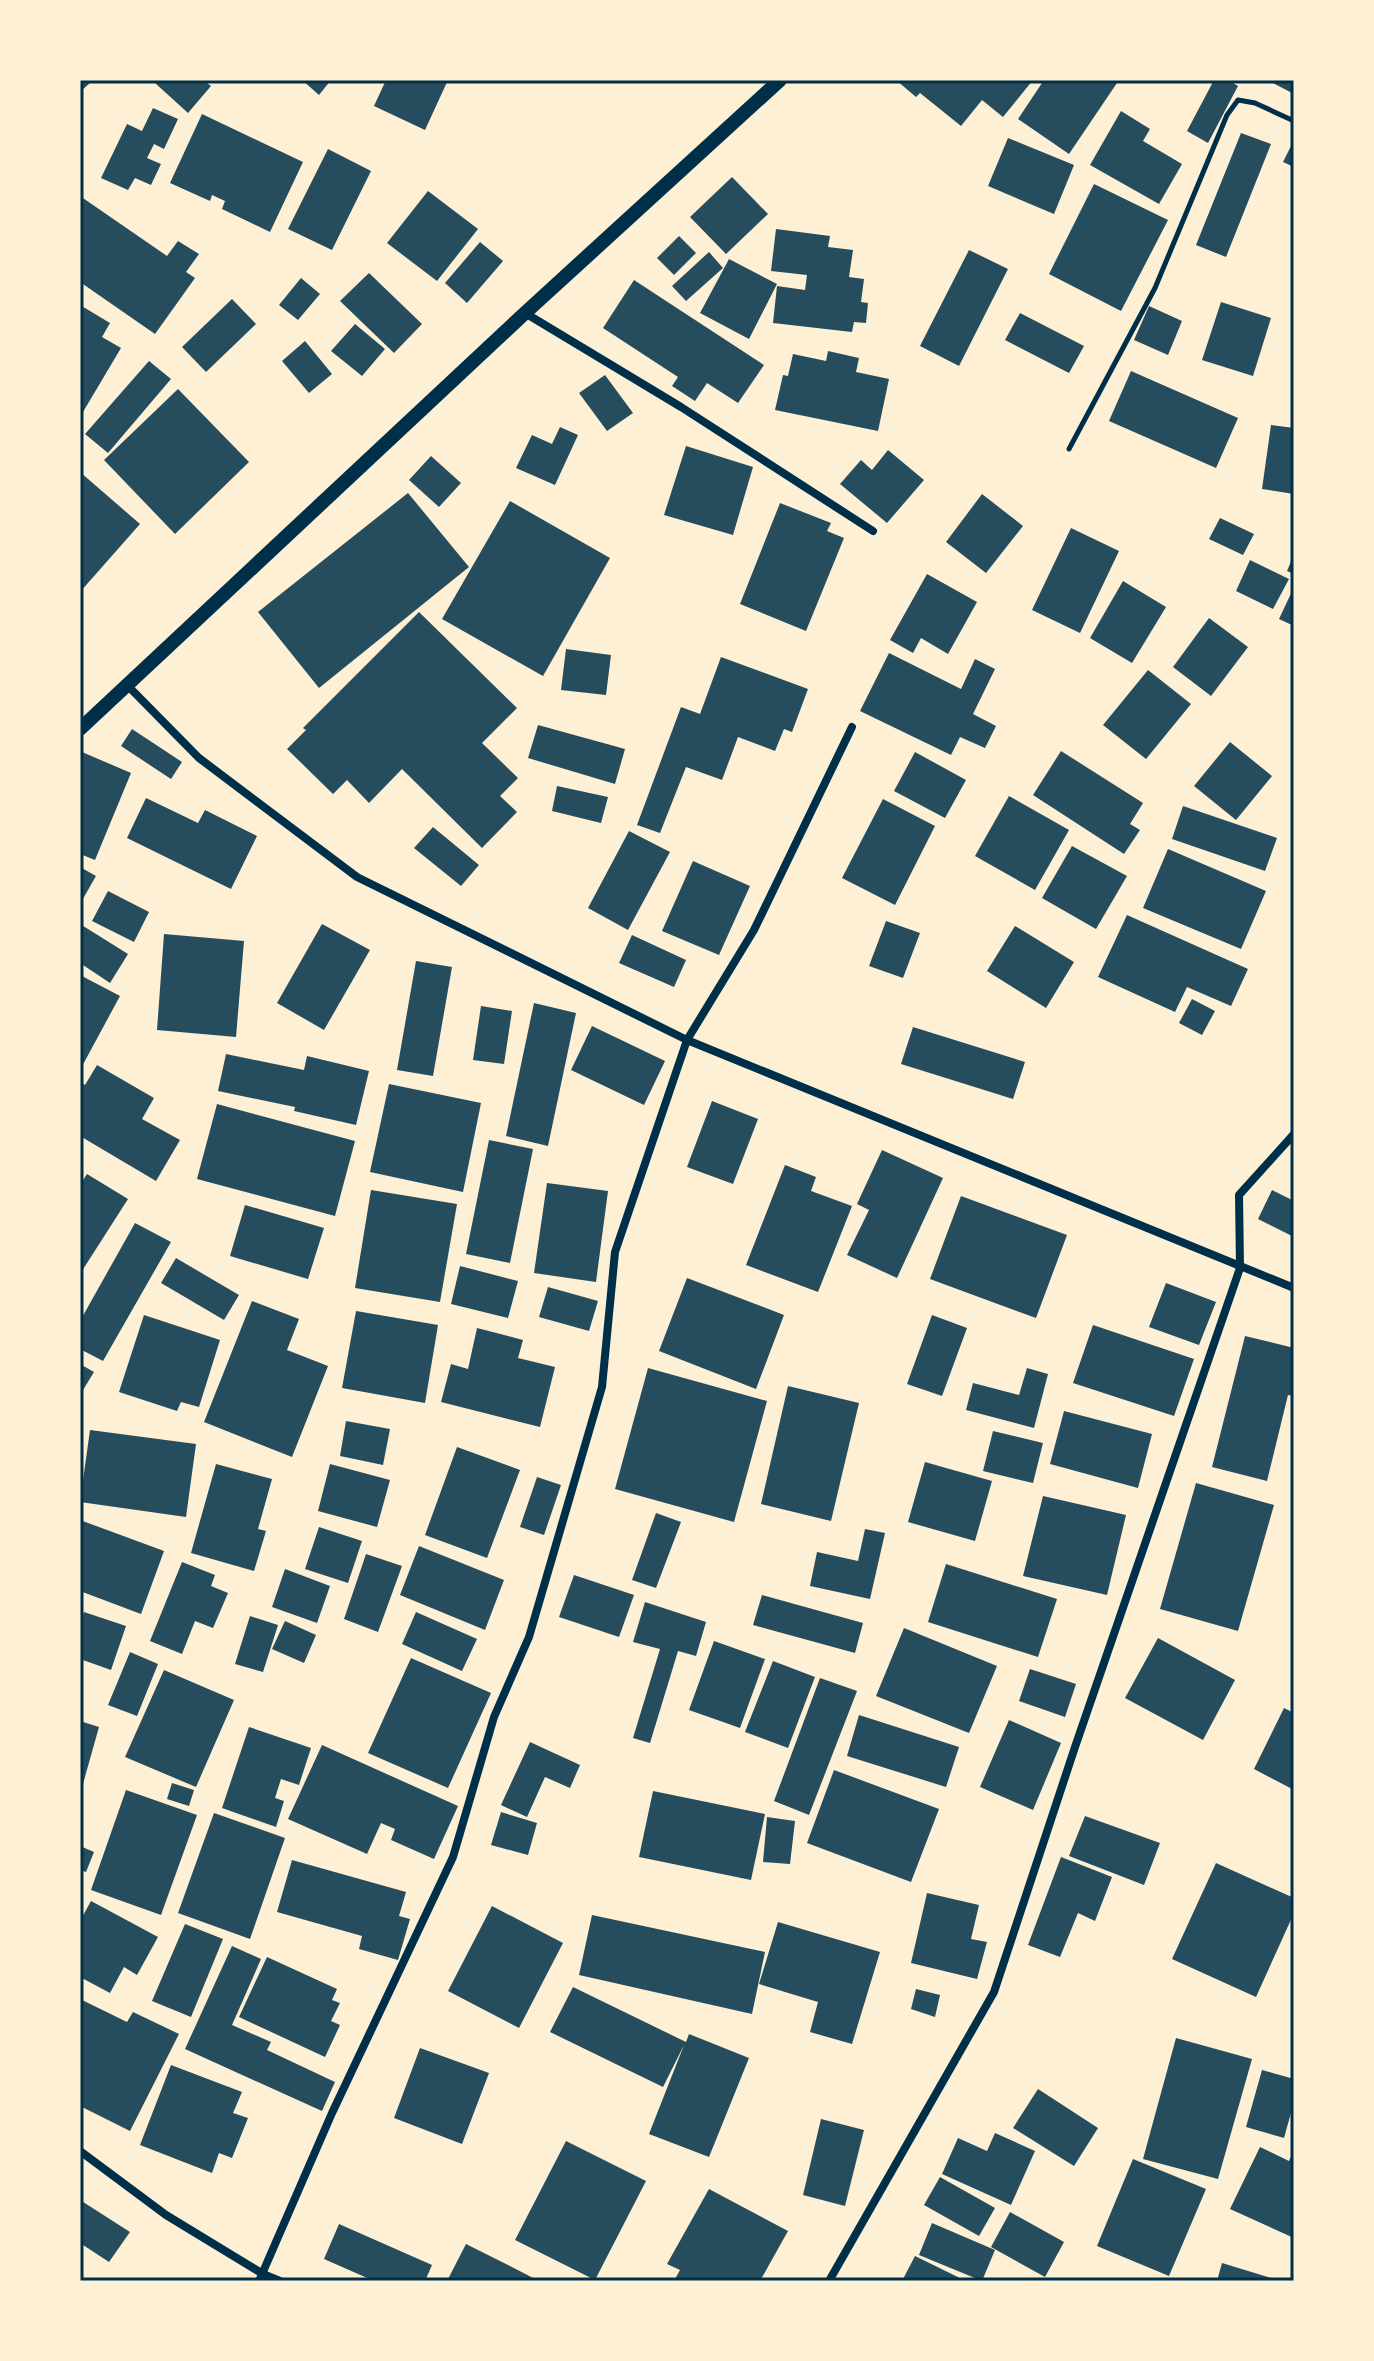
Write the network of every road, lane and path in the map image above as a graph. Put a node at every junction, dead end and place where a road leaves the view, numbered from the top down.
1 (780, 80) edge
2 (1294, 121) edge
3 (525, 313) junction
4 (1069, 449) dead end
5 (873, 531) dead end
6 (128, 686) junction
7 (852, 727) dead end
8 (80, 729) edge
9 (687, 1040) junction
10 (1294, 1134) edge
11 (1240, 1268) junction
12 (1294, 1288) edge
13 (80, 2151) edge
14 (261, 2277) edge
15 (280, 2281) edge
16 (829, 2281) edge

1 - 3 street
2 - 4 path
3 - 5 street
3 - 6 street
6 - 8 street
6 - 9 street
7 - 9 street
9 - 11 street
9 - 14 street
10 - 11 street
11 - 12 street
11 - 16 street
13 - 14 street
14 - 15 street

